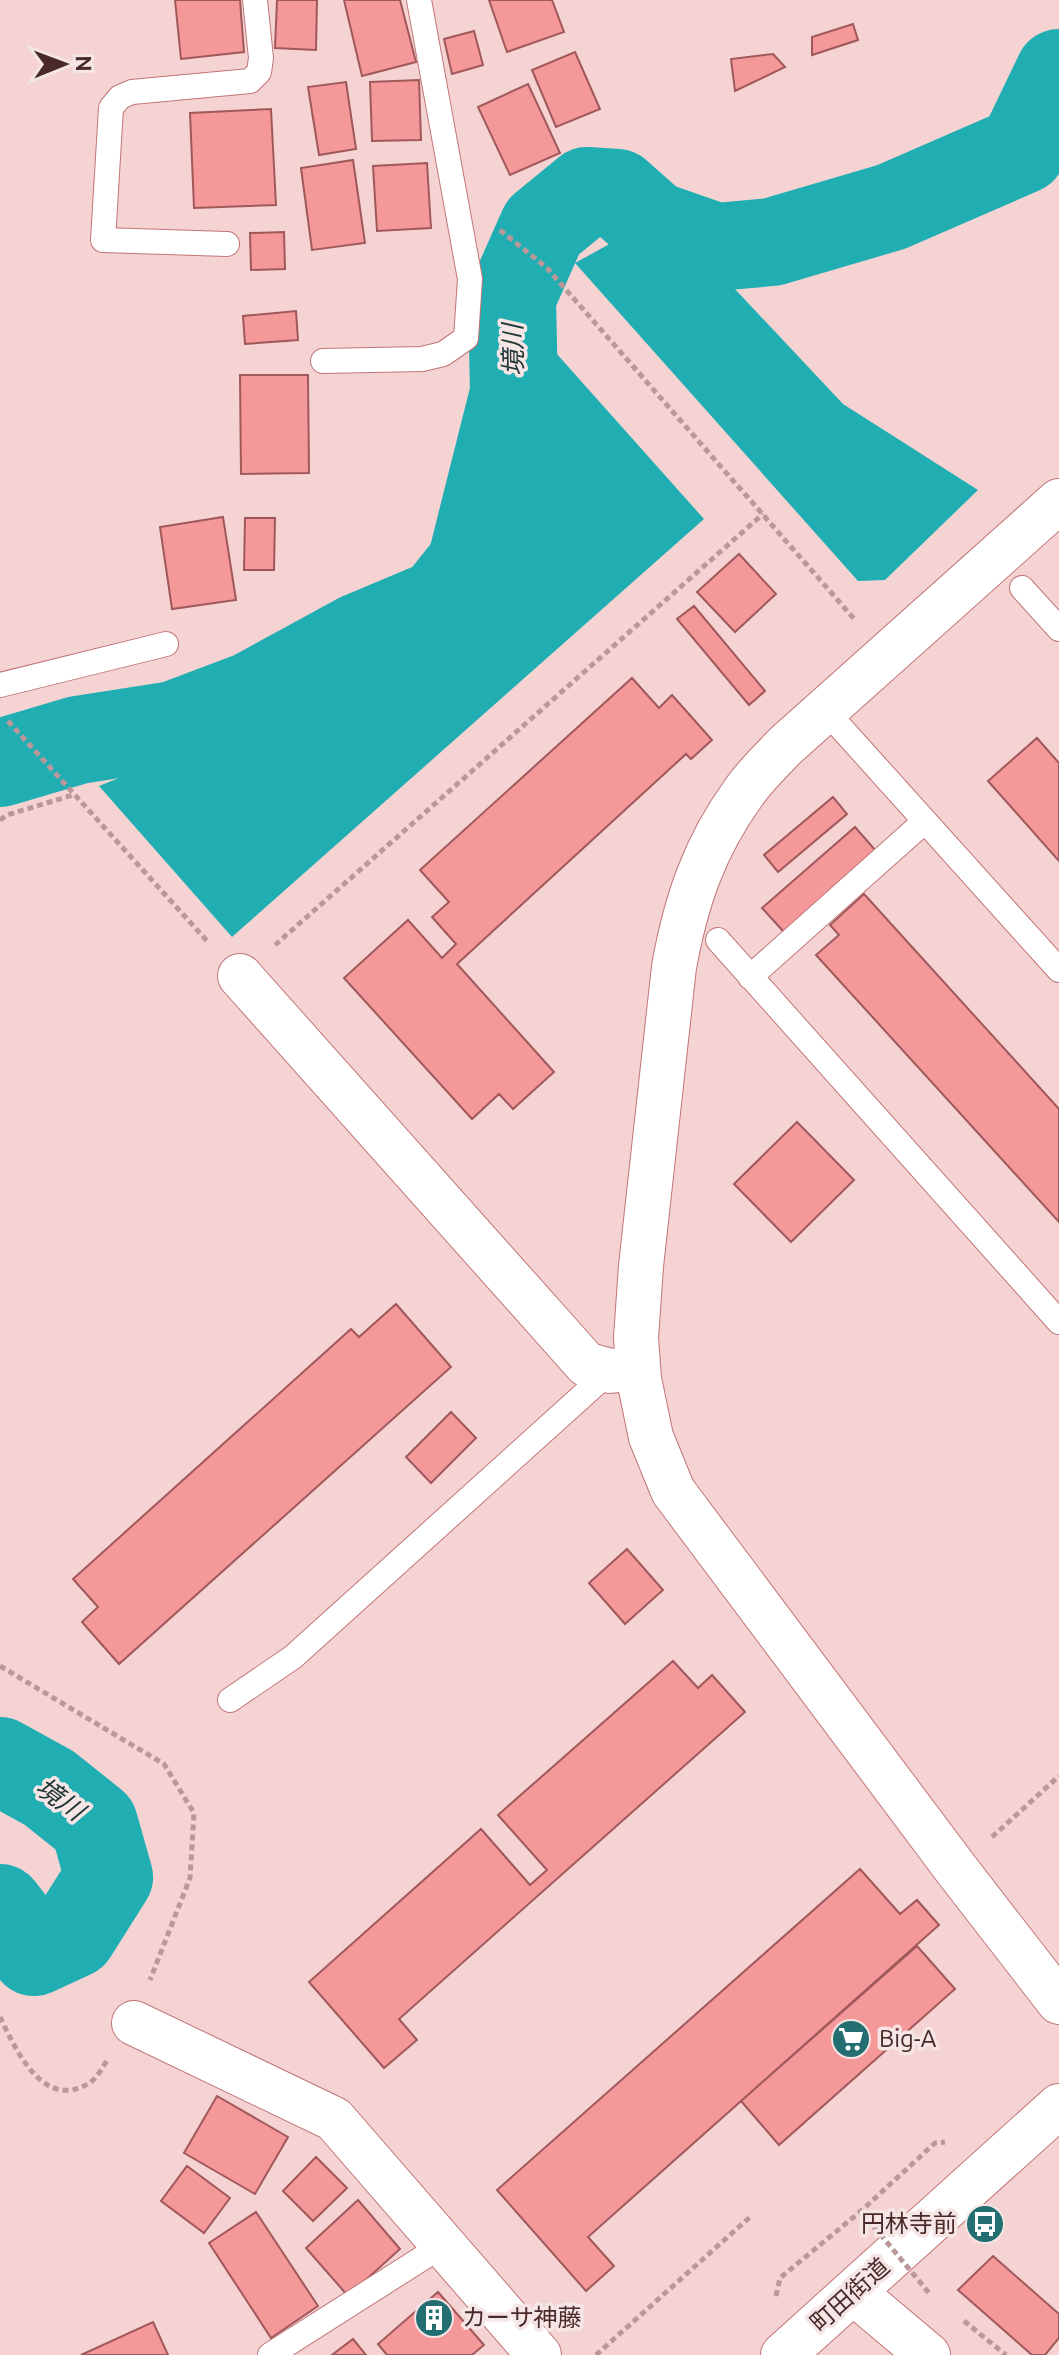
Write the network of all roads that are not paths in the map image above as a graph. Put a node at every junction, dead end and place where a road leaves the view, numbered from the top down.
1 (255, 0) edge
2 (419, 0) edge
3 (227, 244) dead end
4 (323, 361) dead end
5 (1059, 501) edge
6 (1022, 588) dead end
7 (1059, 629) edge
8 (166, 644) dead end
9 (0, 685) edge
10 (825, 710) junction
11 (925, 821) junction
12 (718, 940) dead end
13 (1059, 970) edge
14 (240, 976) road end
15 (750, 977) junction
16 (1059, 1322) edge
17 (624, 1370) junction
18 (230, 1700) dead end
19 (1059, 2002) edge
20 (134, 2023) road end
21 (1059, 2106) edge
22 (443, 2245) junction
23 (853, 2292) junction
24 (270, 2355) edge
25 (539, 2355) edge
26 (783, 2355) edge
27 (928, 2355) edge

1 - 3 lane
2 - 4 lane
5 - 10 street
6 - 7 lane
8 - 9 lane
10 - 11 lane
10 - 17 street
11 - 13 lane
11 - 15 lane
12 - 15 lane
14 - 17 street
15 - 16 lane
17 - 18 lane
17 - 19 street
20 - 22 street
21 - 23 street, 町田街道
22 - 24 lane
22 - 25 street
23 - 26 street, 町田街道
23 - 27 street

